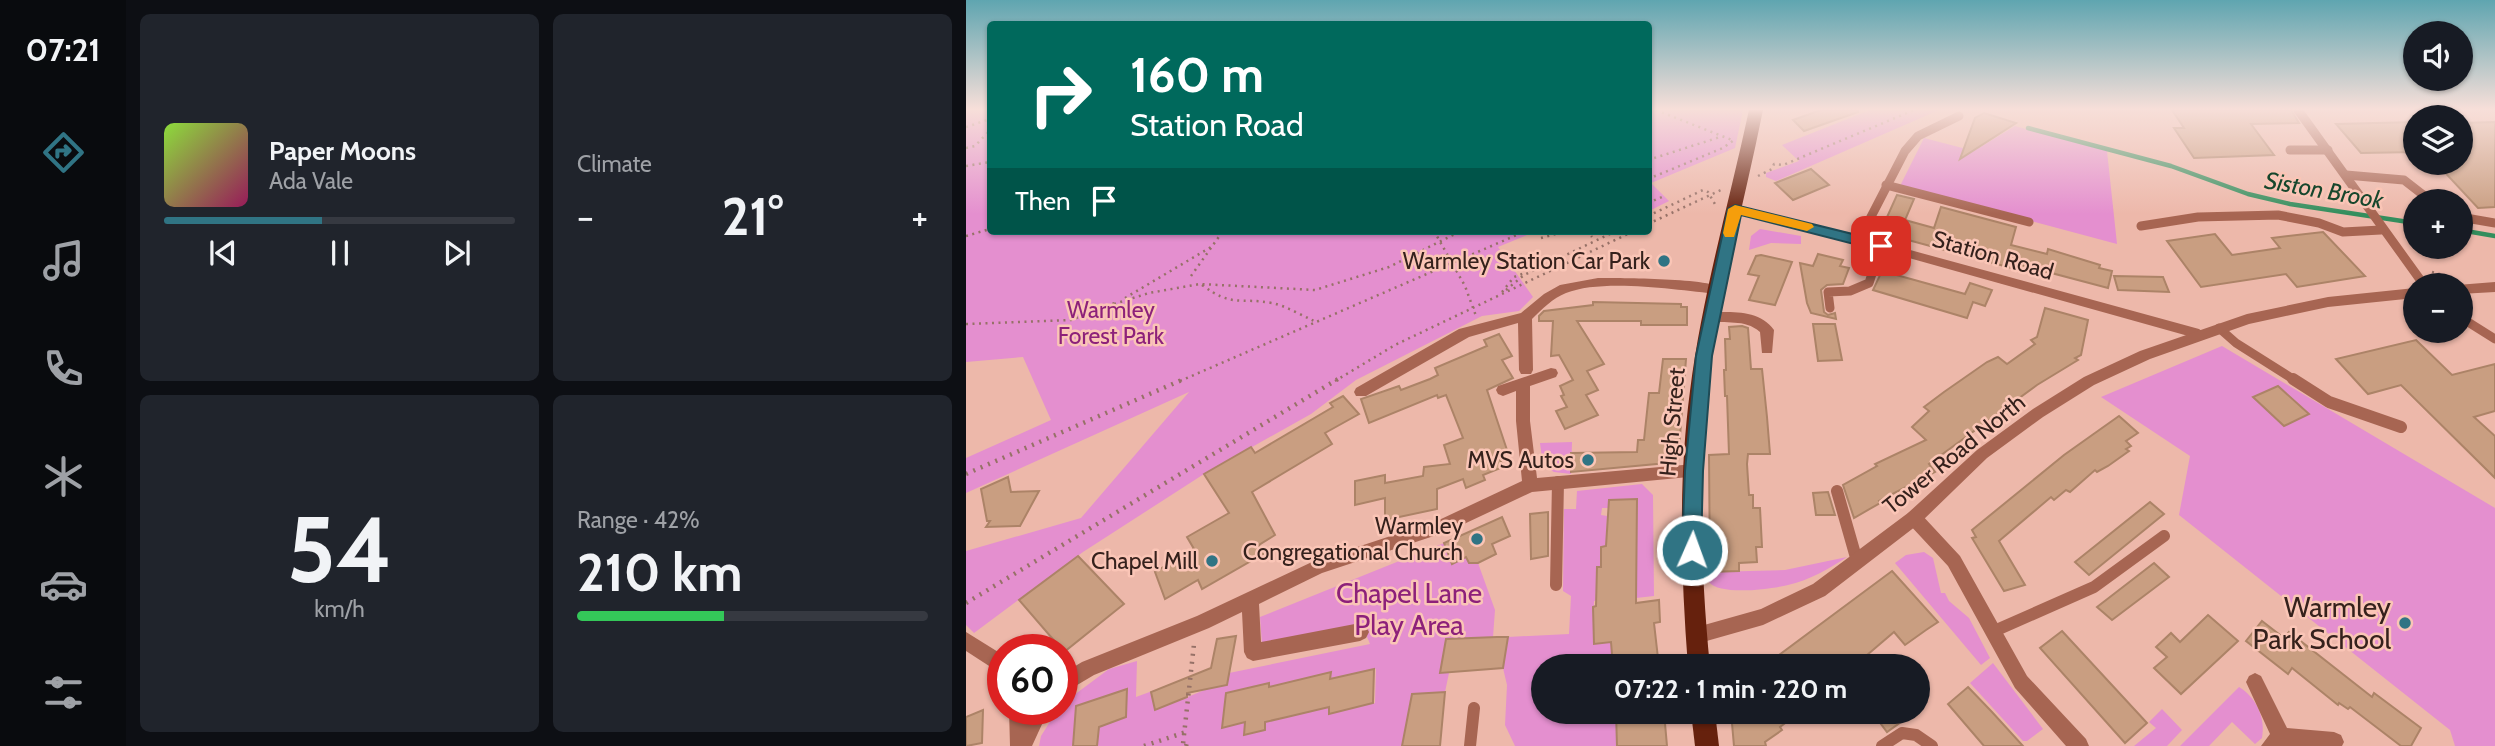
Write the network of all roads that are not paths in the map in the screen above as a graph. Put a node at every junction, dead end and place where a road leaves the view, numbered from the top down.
1 (1748, 145) edge
2 (1912, 145) edge
3 (2324, 145) edge
4 (2290, 150) dead end
5 (2328, 150) junction
6 (2346, 176) junction
7 (1886, 185) junction
8 (2416, 189) edge
9 (1735, 209) junction
10 (2473, 219) edge
11 (2029, 222) dead end
12 (2495, 223) edge
13 (2141, 226) dead end
14 (2383, 233) junction
15 (1859, 240) junction
16 (1881, 246) junction
17 (2415, 273) edge
18 (2473, 285) edge
19 (2495, 287) edge
20 (1718, 289) junction
21 (2403, 294) edge
22 (1830, 308) dead end
23 (1525, 317) junction
24 (1712, 317) junction
25 (2473, 326) edge
26 (2219, 328) junction
27 (2199, 334) junction
28 (2495, 340) edge
29 (1767, 349) dead end
30 (1551, 373) dead end
31 (1525, 377) junction
32 (1503, 390) dead end
33 (1360, 392) dead end
34 (2402, 427) dead end
35 (1694, 471) junction
36 (1558, 482) junction
37 (1530, 485) junction
38 (1837, 491) dead end
39 (1914, 517) junction
40 (2164, 536) dead end
41 (1857, 561) junction
42 (1556, 585) dead end
43 (1250, 599) junction
44 (1360, 632) dead end
45 (1992, 632) junction
46 (1696, 635) junction
47 (967, 642) edge
48 (1698, 654) edge
49 (987, 655) edge
50 (1078, 673) edge
51 (2255, 682) dead end
52 (1475, 708) dead end
53 (1704, 724) edge
54 (1019, 725) edge
55 (1032, 725) edge
56 (2276, 742) edge
57 (2334, 742) dead end
58 (1021, 746) edge
59 (1470, 746) edge
60 (1707, 746) edge
61 (1882, 746) edge
62 (1932, 746) edge
63 (2079, 746) edge

1 - 9 main road, High Street
2 - 7 lane
3 - 5 lane
4 - 5 lane
5 - 6 lane
6 - 8 lane
6 - 14 lane
7 - 11 lane
7 - 15 lane
9 - 15 street, Station Road
9 - 20 main road, High Street
10 - 12 lane
13 - 14 lane
14 - 17 lane
15 - 16 street, Station Road
16 - 22 lane
16 - 27 street, Station Road
18 - 19 street
20 - 23 street
20 - 24 main road, High Street
21 - 26 street, Tower Road North
23 - 31 street
23 - 33 street
24 - 29 street
24 - 35 main road, High Street
25 - 28 lane
26 - 27 street, Tower Road North
26 - 34 lane
27 - 39 street, Tower Road North
30 - 31 street
31 - 32 street
31 - 37 street
35 - 36 street
35 - 46 main road, High Street
36 - 37 street
36 - 42 lane
37 - 43 street
38 - 41 lane
39 - 41 street, Tower Road North
39 - 45 street
40 - 45 lane
41 - 46 street, Tower Road North
43 - 44 street
43 - 50 street
45 - 63 street
46 - 48 main road, High Street
47 - 49 street
51 - 56 street
52 - 59 lane
53 - 60 main road
54 - 58 street
55 - 58 street
56 - 57 street
61 - 62 lane

